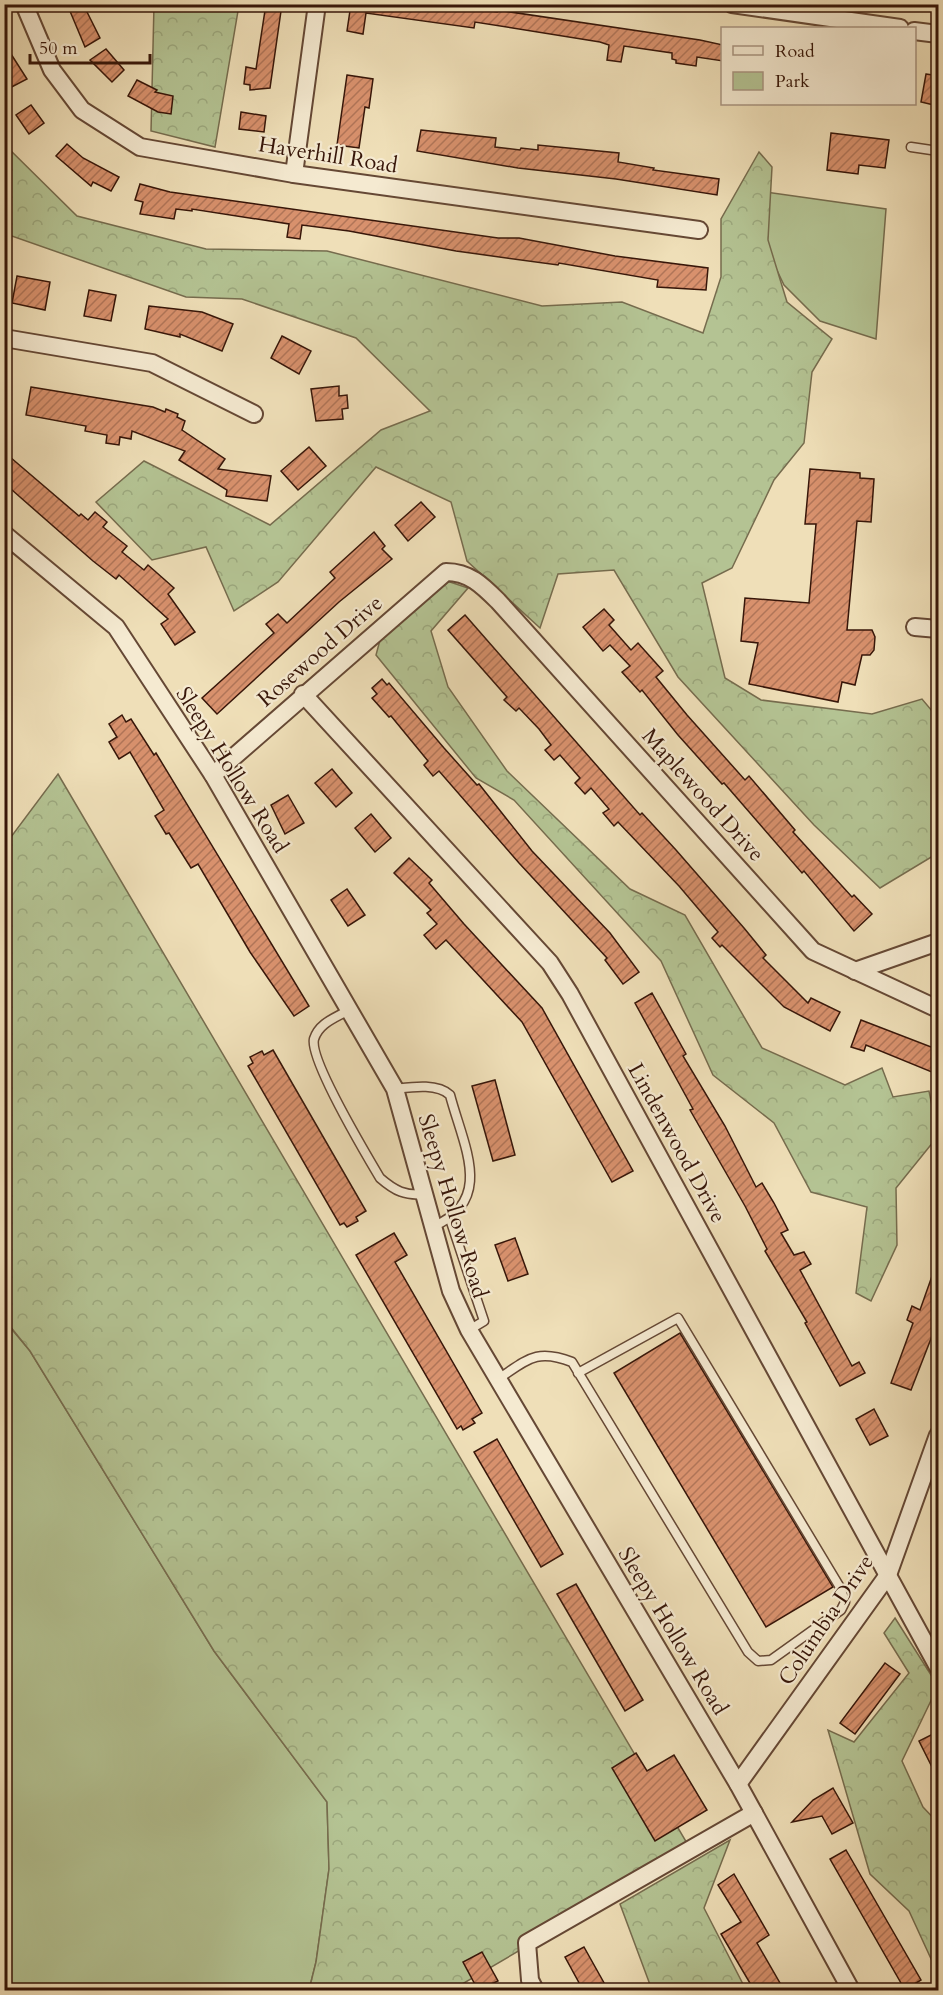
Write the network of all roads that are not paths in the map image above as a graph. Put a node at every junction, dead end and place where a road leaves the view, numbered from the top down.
1 (24, 4) edge
2 (317, 4) edge
3 (732, 4) edge
4 (893, 27) edge
5 (916, 31) edge
6 (939, 34) edge
7 (911, 147) dead end
8 (939, 151) edge
9 (294, 174) junction
10 (699, 230) dead end
11 (4, 338) edge
12 (254, 414) dead end
13 (4, 534) edge
14 (461, 572) joint
15 (915, 627) dead end
16 (939, 629) edge
17 (303, 694) junction
18 (213, 775) junction
19 (939, 942) edge
20 (855, 971) junction
21 (939, 1009) edge
22 (349, 1010) junction
23 (395, 1089) junction
24 (425, 1194) junction
25 (450, 1219) junction
26 (434, 1226) junction
27 (469, 1330) junction
28 (578, 1373) junction
29 (498, 1379) junction
30 (939, 1435) edge
31 (888, 1575) junction
32 (841, 1610) junction
33 (854, 1623) junction
34 (939, 1666) edge
35 (738, 1784) junction
36 (754, 1813) junction
37 (535, 1990) edge
38 (851, 1990) edge

1 - 9 street, Haverhill Road
2 - 9 street
3 - 4 street
5 - 6 street
7 - 8 lane
9 - 10 street, Haverhill Road
11 - 12 street
13 - 18 street, Sleepy Hollow Road
14 - 17 street, Rosewood Drive
14 - 20 street, Maplewood Drive
15 - 16 street
17 - 18 street, Rosewood Drive
17 - 31 street, Lindenwood Drive
18 - 22 street, Sleepy Hollow Road
19 - 20 street
20 - 21 street, Maplewood Drive
22 - 23 street, Sleepy Hollow Road
22 - 24 lane
23 - 24 street, Sleepy Hollow Road
23 - 25 lane
24 - 26 street, Sleepy Hollow Road
25 - 26 lane
25 - 27 lane
26 - 27 street, Sleepy Hollow Road
27 - 29 street, Sleepy Hollow Road
28 - 29 lane
28 - 32 lane
28 - 32 lane
29 - 35 street, Sleepy Hollow Road
30 - 31 street, Columbia Drive
31 - 33 street, Columbia Drive
31 - 34 street, Lindenwood Drive
32 - 33 lane
33 - 35 street, Columbia Drive
35 - 36 street, Sleepy Hollow Road
36 - 37 street
36 - 38 street, Sleepy Hollow Road

